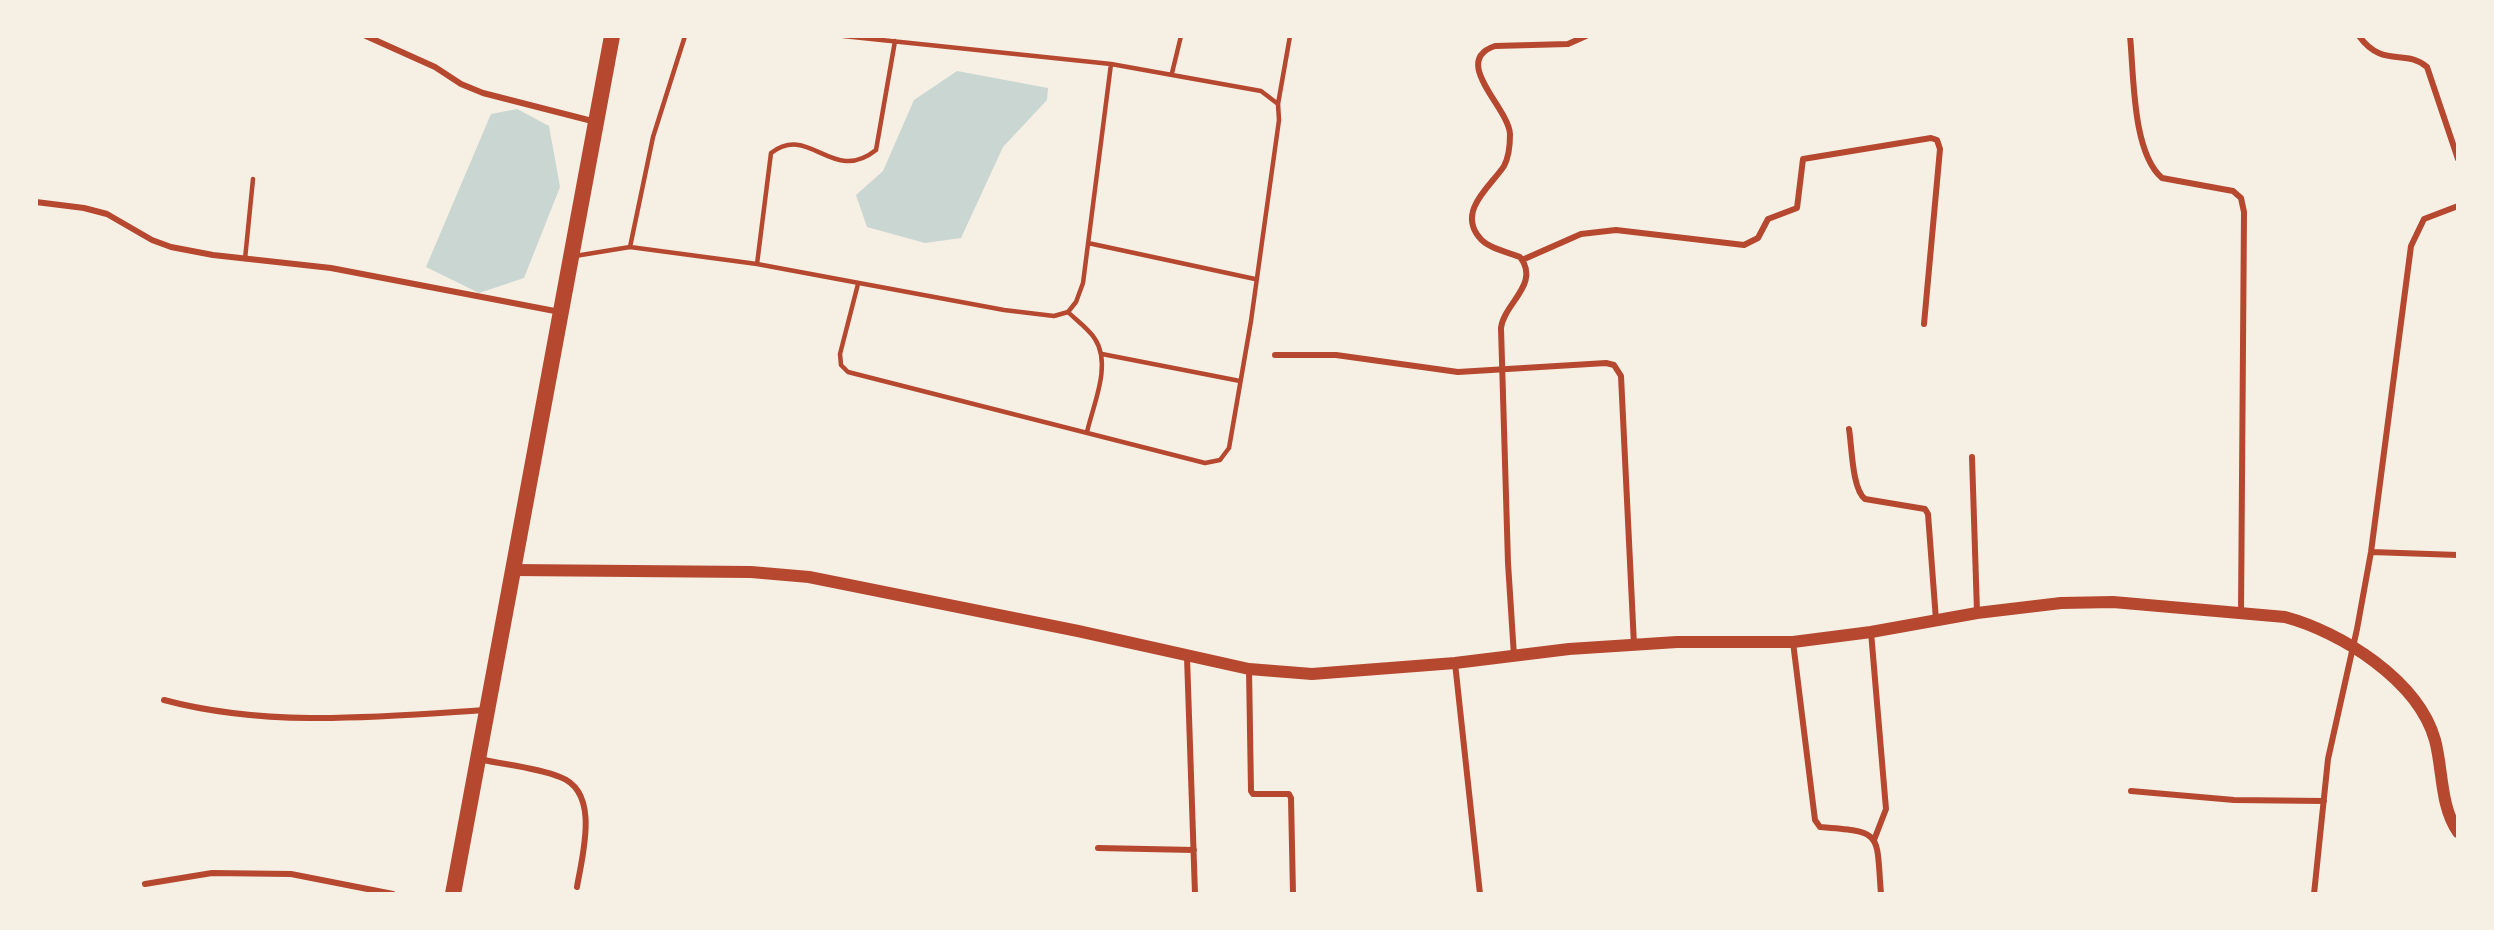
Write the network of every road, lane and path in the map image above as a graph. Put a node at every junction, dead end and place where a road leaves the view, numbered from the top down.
1 (366, 36) edge
2 (612, 36) edge
3 (685, 36) edge
4 (843, 36) edge
5 (1181, 36) edge
6 (1290, 36) edge
7 (1586, 36) edge
8 (2130, 36) edge
9 (2360, 36) edge
10 (895, 42) junction
11 (1111, 64) junction
12 (1172, 74) junction
13 (1278, 104) junction
14 (596, 122) junction
15 (2458, 159) edge
16 (253, 179) dead end
17 (36, 202) edge
18 (2458, 206) edge
19 (1088, 243) junction
20 (630, 247) junction
21 (572, 256) junction
22 (245, 259) junction
23 (1522, 260) junction
24 (757, 264) junction
25 (1255, 279) junction
26 (858, 284) junction
27 (561, 312) junction
28 (1068, 312) junction
29 (1924, 324) dead end
30 (1102, 354) junction
31 (1275, 355) dead end
32 (1502, 368) junction
33 (1240, 381) junction
34 (1849, 429) dead end
35 (1087, 432) junction
36 (1972, 457) dead end
37 (2371, 552) junction
38 (2458, 555) edge
39 (513, 570) junction
40 (1977, 613) junction
41 (2241, 614) junction
42 (1936, 620) junction
43 (1871, 632) junction
44 (1792, 642) junction
45 (1634, 645) junction
46 (2353, 646) junction
47 (1514, 656) junction
48 (1187, 657) junction
49 (1455, 663) junction
50 (1249, 669) junction
51 (164, 700) dead end
52 (487, 710) junction
53 (478, 759) junction
54 (2130, 791) dead end
55 (2324, 801) junction
56 (2458, 832) edge
57 (1874, 840) junction
58 (1098, 848) dead end
59 (1194, 849) junction
60 (145, 884) dead end
61 (577, 886) dead end
62 (393, 894) edge
63 (453, 894) edge
64 (1195, 894) edge
65 (1293, 894) edge
66 (1480, 894) edge
67 (1881, 894) edge
68 (2314, 894) edge

1 - 14 street
2 - 14 highway
3 - 20 lane
4 - 10 lane
5 - 12 lane
6 - 13 lane
7 - 23 street
8 - 41 street
9 - 15 street
10 - 11 lane
10 - 24 lane
11 - 12 lane
11 - 19 lane
12 - 13 lane
13 - 25 lane
14 - 21 highway
16 - 22 lane
17 - 22 street
18 - 37 street
19 - 25 lane
19 - 28 lane
20 - 21 lane
20 - 24 lane
21 - 27 highway
22 - 27 street
23 - 29 street
23 - 32 street
24 - 26 lane
25 - 33 lane
26 - 28 lane
26 - 35 lane
27 - 39 highway
28 - 30 lane
30 - 33 lane
30 - 35 lane
31 - 32 street
32 - 45 street
32 - 47 street
33 - 35 lane
34 - 42 street
36 - 40 street
37 - 38 street
37 - 46 street
39 - 48 main road
39 - 52 highway
40 - 41 main road
40 - 42 main road
41 - 46 main road
42 - 43 main road
43 - 44 main road
43 - 57 street
44 - 45 main road
44 - 57 street
45 - 47 main road
46 - 55 street
46 - 56 main road
47 - 49 main road
48 - 50 main road
48 - 59 street
49 - 50 main road
49 - 66 street
50 - 65 street
51 - 52 street
52 - 53 highway
53 - 61 street
53 - 63 highway
54 - 55 street
55 - 68 street
57 - 67 street
58 - 59 street
59 - 64 street
60 - 62 street

